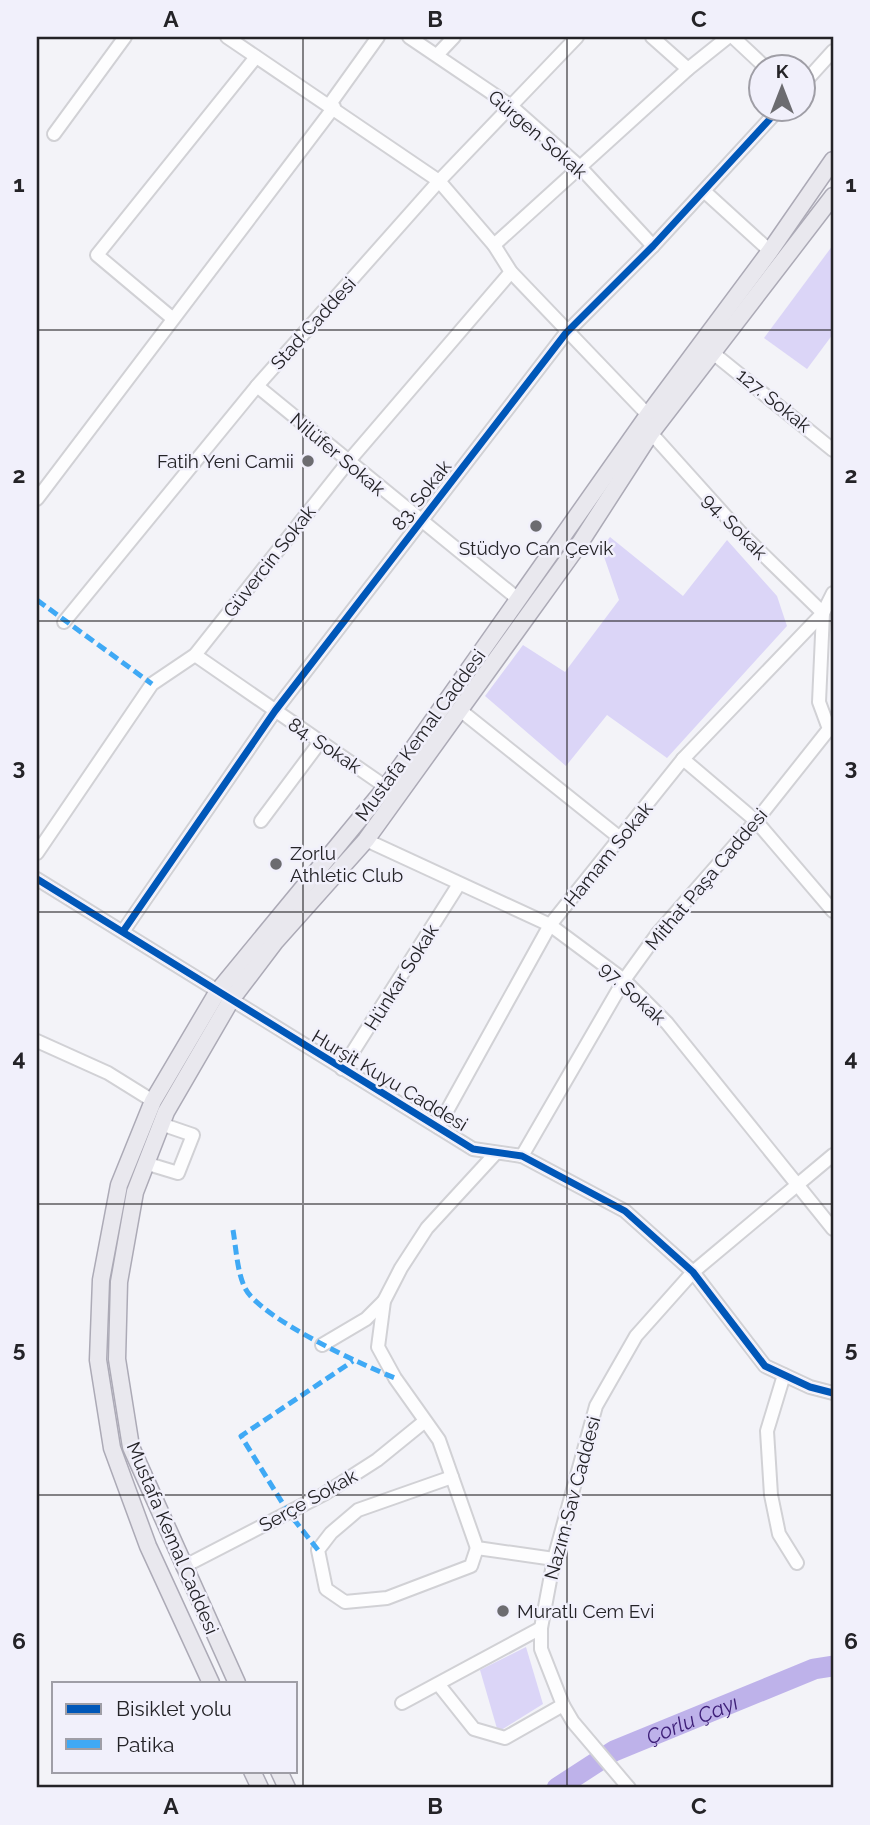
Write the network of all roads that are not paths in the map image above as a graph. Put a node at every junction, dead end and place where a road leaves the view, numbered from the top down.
1 (125, 37) edge
2 (227, 37) edge
3 (378, 37) edge
4 (409, 37) edge
5 (454, 37) edge
6 (577, 37) edge
7 (652, 37) edge
8 (730, 37) edge
9 (833, 51) edge
10 (748, 52) edge
11 (437, 55) junction
12 (256, 57) junction
13 (818, 67) edge
14 (688, 69) junction
15 (332, 106) junction
16 (511, 106) junction
17 (767, 122) edge
18 (54, 134) dead end
19 (833, 160) edge
20 (580, 167) junction
21 (439, 181) junction
22 (704, 191) junction
23 (832, 200) edge
24 (494, 245) junction
25 (653, 246) junction
26 (771, 251) junction
27 (511, 272) junction
28 (172, 318) junction
29 (566, 332) junction
30 (713, 353) junction
31 (257, 386) junction
32 (648, 415) junction
33 (652, 433) junction
34 (833, 450) edge
35 (348, 462) junction
36 (37, 499) edge
37 (421, 522) junction
38 (565, 531) junction
39 (580, 543) junction
40 (518, 599) junction
41 (829, 605) edge
42 (503, 621) junction
43 (64, 622) dead end
44 (517, 631) junction
45 (195, 655) junction
46 (275, 710) junction
47 (460, 710) junction
48 (831, 731) edge
49 (320, 742) junction
50 (683, 759) junction
51 (386, 786) junction
52 (261, 821) dead end
53 (756, 821) junction
54 (620, 838) junction
55 (366, 839) junction
56 (37, 853) edge
57 (37, 879) edge
58 (459, 884) junction
59 (833, 911) edge
60 (550, 925) junction
61 (124, 930) junction
62 (624, 980) junction
63 (224, 995) junction
64 (37, 1041) edge
65 (342, 1069) junction
66 (153, 1101) junction
67 (161, 1124) junction
68 (438, 1127) junction
69 (496, 1153) junction
70 (833, 1155) edge
71 (522, 1156) junction
72 (145, 1163) junction
73 (797, 1184) junction
74 (833, 1229) edge
75 (694, 1272) junction
76 (384, 1301) junction
77 (322, 1345) dead end
78 (784, 1375) junction
79 (833, 1392) edge
80 (425, 1420) junction
81 (452, 1477) junction
82 (477, 1548) junction
83 (554, 1559) junction
84 (797, 1563) dead end
85 (183, 1567) junction
86 (541, 1628) junction
87 (211, 1682) edge
88 (237, 1682) edge
89 (439, 1685) junction
90 (402, 1703) dead end
91 (562, 1705) junction
92 (252, 1772) edge
93 (279, 1772) edge
94 (260, 1788) edge
95 (287, 1788) edge
96 (629, 1788) edge

1 - 18 street
2 - 12 street
3 - 15 street
4 - 11 street, Gürgen Sokak
5 - 11 street
6 - 16 street, Stad Caddesi
7 - 14 street
8 - 10 street
8 - 14 street
9 - 13 street
11 - 16 street, Gürgen Sokak
12 - 15 street
12 - 28 street
14 - 20 street
15 - 21 street
15 - 28 street
16 - 20 street, Gürgen Sokak
16 - 21 street, Stad Caddesi
17 - 22 street, 83. Sokak
19 - 26 main road, Mustafa Kemal Caddesi
20 - 24 street
20 - 25 street, Gürgen Sokak
21 - 24 street
21 - 31 street, Stad Caddesi
22 - 25 street, 83. Sokak
22 - 26 street
23 - 30 main road, Mustafa Kemal Caddesi
24 - 27 street
25 - 29 street, 83. Sokak
26 - 32 main road, Mustafa Kemal Caddesi
27 - 29 street
27 - 35 street, Güvercin Sokak
28 - 36 street
29 - 32 street
29 - 37 street, 83. Sokak
30 - 33 main road, Mustafa Kemal Caddesi
30 - 34 street, 127. Sokak
31 - 35 street, Nilüfer Sokak
31 - 43 street, Stad Caddesi
32 - 33 main road
32 - 38 main road, Mustafa Kemal Caddesi
33 - 39 main road, Mustafa Kemal Caddesi
33 - 41 street, 94. Sokak
35 - 37 street, Nilüfer Sokak
35 - 45 street, Güvercin Sokak
37 - 40 street, Nilüfer Sokak
37 - 46 street, 83. Sokak
38 - 39 main road
38 - 40 main road, Mustafa Kemal Caddesi
39 - 44 main road, Mustafa Kemal Caddesi
40 - 42 main road, Mustafa Kemal Caddesi
41 - 48 street, Mithat Paşa Caddesi
41 - 50 street, Hamam Sokak
42 - 44 main road
42 - 51 main road, Mustafa Kemal Caddesi
44 - 47 main road, Mustafa Kemal Caddesi
45 - 46 street, 84. Sokak
45 - 56 street, Güvercin Sokak
46 - 49 street, 84. Sokak
46 - 61 street, 83. Sokak
47 - 54 street
47 - 55 main road, Mustafa Kemal Caddesi
48 - 53 street, Mithat Paşa Caddesi
49 - 51 street, 84. Sokak
49 - 52 street
50 - 53 street
50 - 54 street, Hamam Sokak
51 - 63 main road, Mustafa Kemal Caddesi
53 - 59 street
53 - 62 street, Mithat Paşa Caddesi
54 - 60 street, Hamam Sokak
55 - 58 street, 97. Sokak
55 - 63 main road, Mustafa Kemal Caddesi
57 - 61 street, Hurşit Kuyu Caddesi
58 - 60 street, 97. Sokak
58 - 65 street, Hünkar Sokak
60 - 62 street, 97. Sokak
60 - 68 street, Hamam Sokak
61 - 63 street, Hurşit Kuyu Caddesi
62 - 71 street, Mithat Paşa Caddesi
62 - 73 street, 97. Sokak
63 - 65 street, Hurşit Kuyu Caddesi
63 - 66 main road, Mustafa Kemal Caddesi
63 - 67 main road, Mustafa Kemal Caddesi
64 - 66 street
65 - 68 street, Hurşit Kuyu Caddesi
66 - 87 main road, Mustafa Kemal Caddesi
67 - 72 main road, Mustafa Kemal Caddesi
67 - 72 street
68 - 69 street, Hurşit Kuyu Caddesi
69 - 71 street, Hurşit Kuyu Caddesi
69 - 76 street
70 - 73 street, Nazım Sav Caddesi
71 - 75 street, Hurşit Kuyu Caddesi
72 - 85 main road, Mustafa Kemal Caddesi
73 - 74 street, 97. Sokak
73 - 75 street, Nazım Sav Caddesi
75 - 78 street, Hurşit Kuyu Caddesi
75 - 83 street, Nazım Sav Caddesi
76 - 77 street
76 - 80 street
78 - 79 street, Hurşit Kuyu Caddesi
78 - 84 street
80 - 81 street
80 - 85 street, Serçe Sokak
81 - 82 street
81 - 82 street
82 - 83 street
83 - 86 street, Nazım Sav Caddesi
85 - 88 main road, Mustafa Kemal Caddesi
86 - 89 street
86 - 91 street, Nazım Sav Caddesi
89 - 90 street
89 - 91 street
91 - 96 street, Nazım Sav Caddesi
92 - 94 main road
93 - 95 main road

